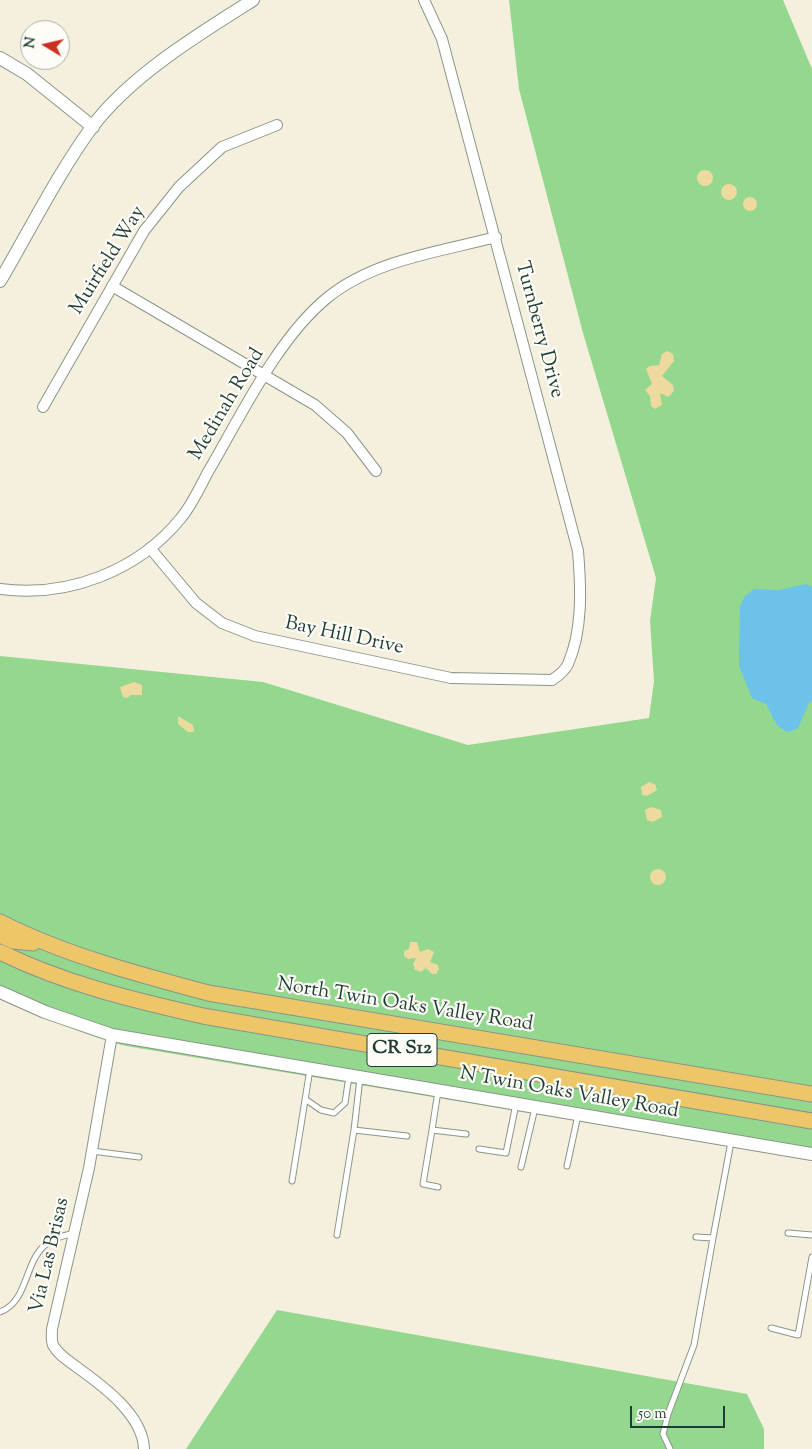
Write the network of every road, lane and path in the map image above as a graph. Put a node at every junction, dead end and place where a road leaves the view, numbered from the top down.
1 (253, 0) edge
2 (424, 0) edge
3 (0, 58) edge
4 (277, 125) dead end
5 (93, 126) junction
6 (496, 237) junction
7 (0, 281) edge
8 (112, 286) junction
9 (266, 375) junction
10 (43, 407) dead end
11 (376, 471) dead end
12 (150, 548) junction
13 (0, 590) edge
14 (562, 672) joint
15 (0, 922) edge
16 (0, 935) edge
17 (55, 946) junction
18 (0, 952) edge
19 (0, 992) edge
20 (112, 1035) junction
21 (310, 1069) junction
22 (355, 1077) junction
23 (438, 1091) junction
24 (812, 1094) edge
25 (305, 1098) junction
26 (516, 1104) junction
27 (535, 1107) junction
28 (579, 1114) junction
29 (812, 1121) edge
30 (354, 1130) junction
31 (432, 1130) junction
32 (466, 1134) dead end
33 (407, 1136) dead end
34 (731, 1142) junction
35 (479, 1149) dead end
36 (92, 1151) junction
37 (812, 1154) edge
38 (139, 1157) dead end
39 (567, 1166) dead end
40 (521, 1167) dead end
41 (292, 1181) dead end
42 (438, 1187) dead end
43 (74, 1233) junction
44 (788, 1233) dead end
45 (337, 1235) dead end
46 (812, 1235) edge
47 (696, 1237) dead end
48 (713, 1238) junction
49 (812, 1257) edge
50 (0, 1312) edge
51 (771, 1328) dead end
52 (144, 1449) edge
53 (670, 1449) edge

1 - 5 street
2 - 6 street, Turnberry Drive
3 - 5 street
4 - 8 street, Muirfield Way
5 - 7 street
6 - 9 street, Medinah Road
6 - 14 street, Turnberry Drive
8 - 9 street
8 - 10 street, Muirfield Way
9 - 11 street
9 - 12 street, Medinah Road
12 - 13 street, Medinah Road
12 - 14 street, Bay Hill Drive
15 - 17 main road, North Twin Oaks Valley Road / CR S12
16 - 17 main road
17 - 24 main road, North Twin Oaks Valley Road / CR S12
18 - 29 main road, CR S12
19 - 20 street, N Twin Oaks Valley Road
20 - 21 street, N Twin Oaks Valley Road
20 - 36 street, Via Las Brisas
21 - 22 street, N Twin Oaks Valley Road
21 - 25 lane
22 - 23 street, N Twin Oaks Valley Road
22 - 25 lane
22 - 30 lane
23 - 26 street, N Twin Oaks Valley Road
23 - 31 lane
25 - 41 lane
26 - 27 street, N Twin Oaks Valley Road
26 - 35 lane
27 - 28 street, N Twin Oaks Valley Road
27 - 40 lane
28 - 34 street, N Twin Oaks Valley Road
28 - 39 lane
30 - 33 lane
30 - 45 lane
31 - 32 lane
31 - 42 lane
34 - 37 street, N Twin Oaks Valley Road
34 - 48 lane
36 - 38 lane
36 - 43 street, Via Las Brisas
43 - 50 lane
43 - 52 street, Via Las Brisas
44 - 46 lane
47 - 48 lane
48 - 53 lane
49 - 51 lane

